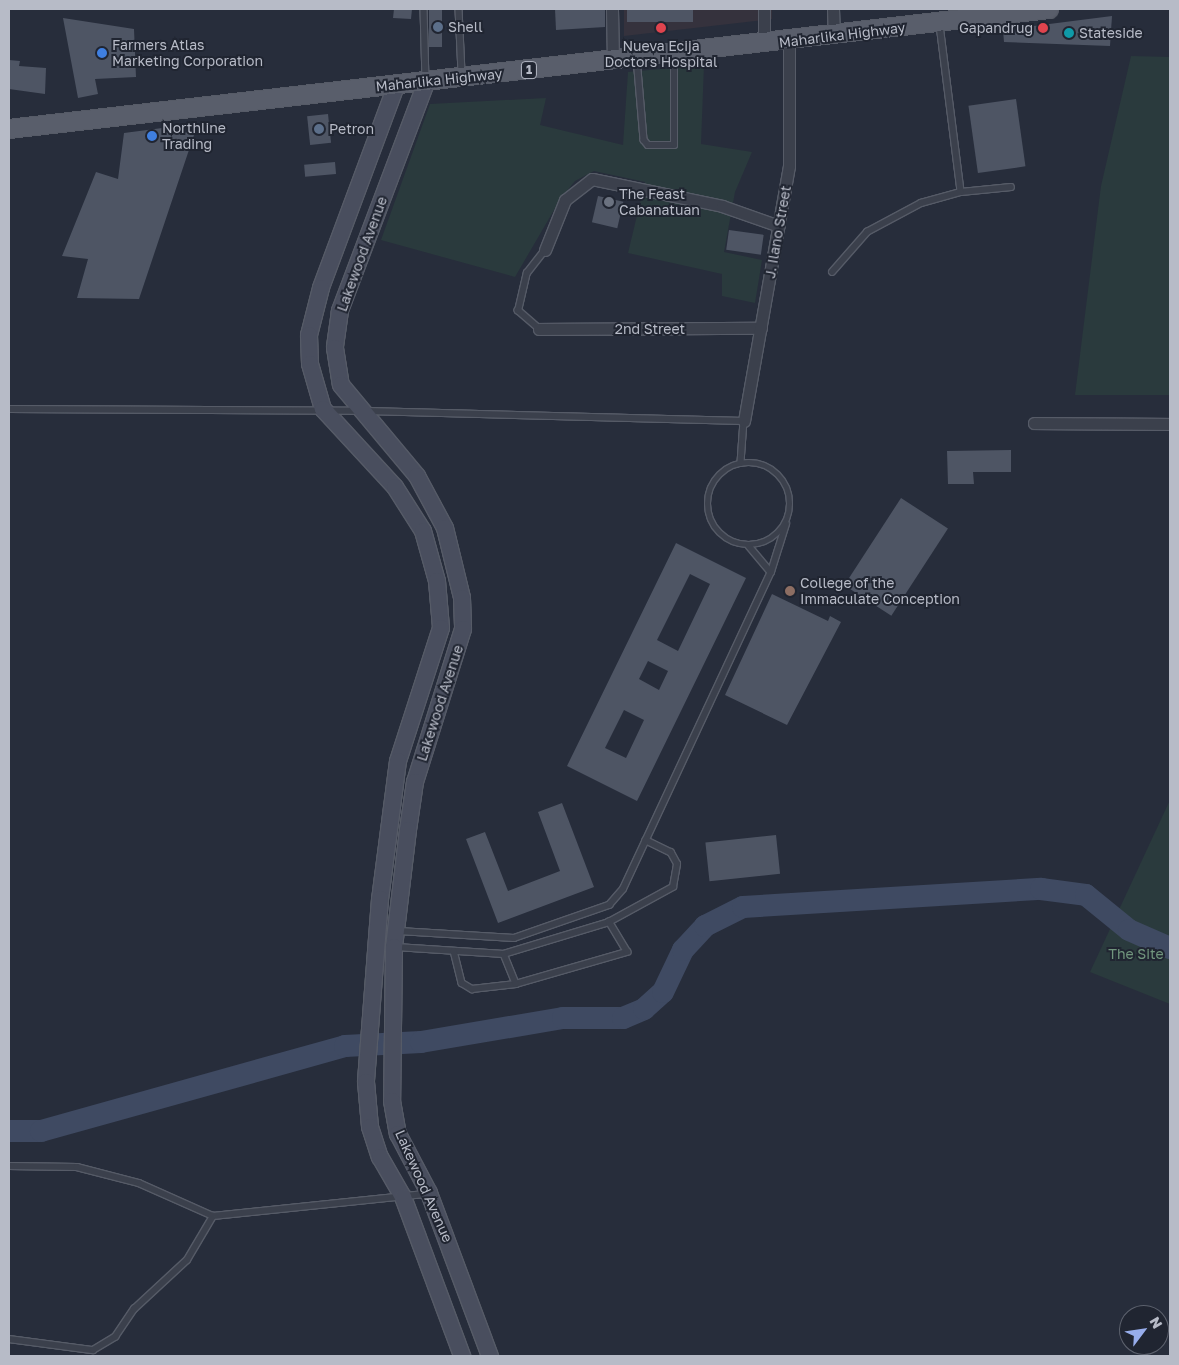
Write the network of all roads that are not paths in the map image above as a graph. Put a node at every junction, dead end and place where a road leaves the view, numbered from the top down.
1 (424, 9) edge
2 (459, 9) edge
3 (612, 9) edge
4 (764, 9) edge
5 (833, 9) edge
6 (1049, 9) edge
7 (1015, 11) edge
8 (949, 18) edge
9 (834, 35) junction
10 (789, 41) junction
11 (764, 44) junction
12 (674, 54) junction
13 (637, 58) junction
14 (612, 61) junction
15 (462, 78) junction
16 (426, 82) junction
17 (396, 86) junction
18 (9, 129) edge
19 (1010, 187) dead end
20 (962, 192) junction
21 (779, 226) junction
22 (545, 250) joint
23 (832, 272) dead end
24 (761, 328) junction
25 (539, 330) joint
26 (323, 409) junction
27 (9, 410) edge
28 (360, 411) junction
29 (744, 421) junction
30 (1034, 422) dead end
31 (1170, 424) edge
32 (741, 462) junction
33 (786, 524) junction
34 (750, 546) junction
35 (771, 572) junction
36 (646, 841) junction
37 (609, 922) junction
38 (396, 931) junction
39 (394, 947) junction
40 (454, 952) junction
41 (504, 954) junction
42 (516, 984) junction
43 (9, 1166) edge
44 (429, 1193) junction
45 (403, 1197) junction
46 (213, 1216) junction
47 (9, 1339) edge
48 (462, 1356) edge
49 (490, 1356) edge

1 - 16 lane
2 - 15 lane
3 - 14 street
4 - 11 street
5 - 9 street
6 - 7 main road, Maharlika Highway / 1
7 - 8 main road, Maharlika Highway / 1
8 - 9 main road, Maharlika Highway / 1
8 - 20 lane
9 - 10 main road, Maharlika Highway / 1
10 - 11 main road, Maharlika Highway / 1
10 - 21 street, J. Ilano Street
11 - 12 main road, Maharlika Highway / 1
12 - 13 main road, Maharlika Highway / 1
12 - 13 lane
13 - 14 main road, Maharlika Highway / 1
14 - 15 main road, Maharlika Highway / 1
15 - 16 main road, Maharlika Highway / 1
16 - 17 main road, Maharlika Highway / 1
16 - 28 main road, Lakewood Avenue
17 - 18 main road, Maharlika Highway / 1
17 - 26 main road, Lakewood Avenue
19 - 20 lane
20 - 23 lane
21 - 22 street
21 - 24 street, J. Ilano Street
22 - 25 lane
24 - 25 street, 2nd Street
24 - 29 street, J. Ilano Street
26 - 27 lane
26 - 28 lane
26 - 45 main road, Lakewood Avenue
28 - 29 lane
28 - 38 main road, Lakewood Avenue
29 - 32 lane
30 - 31 street
32 - 33 lane
32 - 34 lane
33 - 34 lane
33 - 35 lane
34 - 35 lane
35 - 36 lane
36 - 37 lane
36 - 38 lane
37 - 41 lane
37 - 42 lane
38 - 39 main road, Lakewood Avenue
39 - 40 lane
39 - 44 main road, Lakewood Avenue
40 - 41 lane
40 - 42 lane
41 - 42 lane
43 - 46 lane
44 - 45 lane
44 - 49 main road, Lakewood Avenue
45 - 46 lane
45 - 48 main road, Lakewood Avenue
46 - 47 lane

